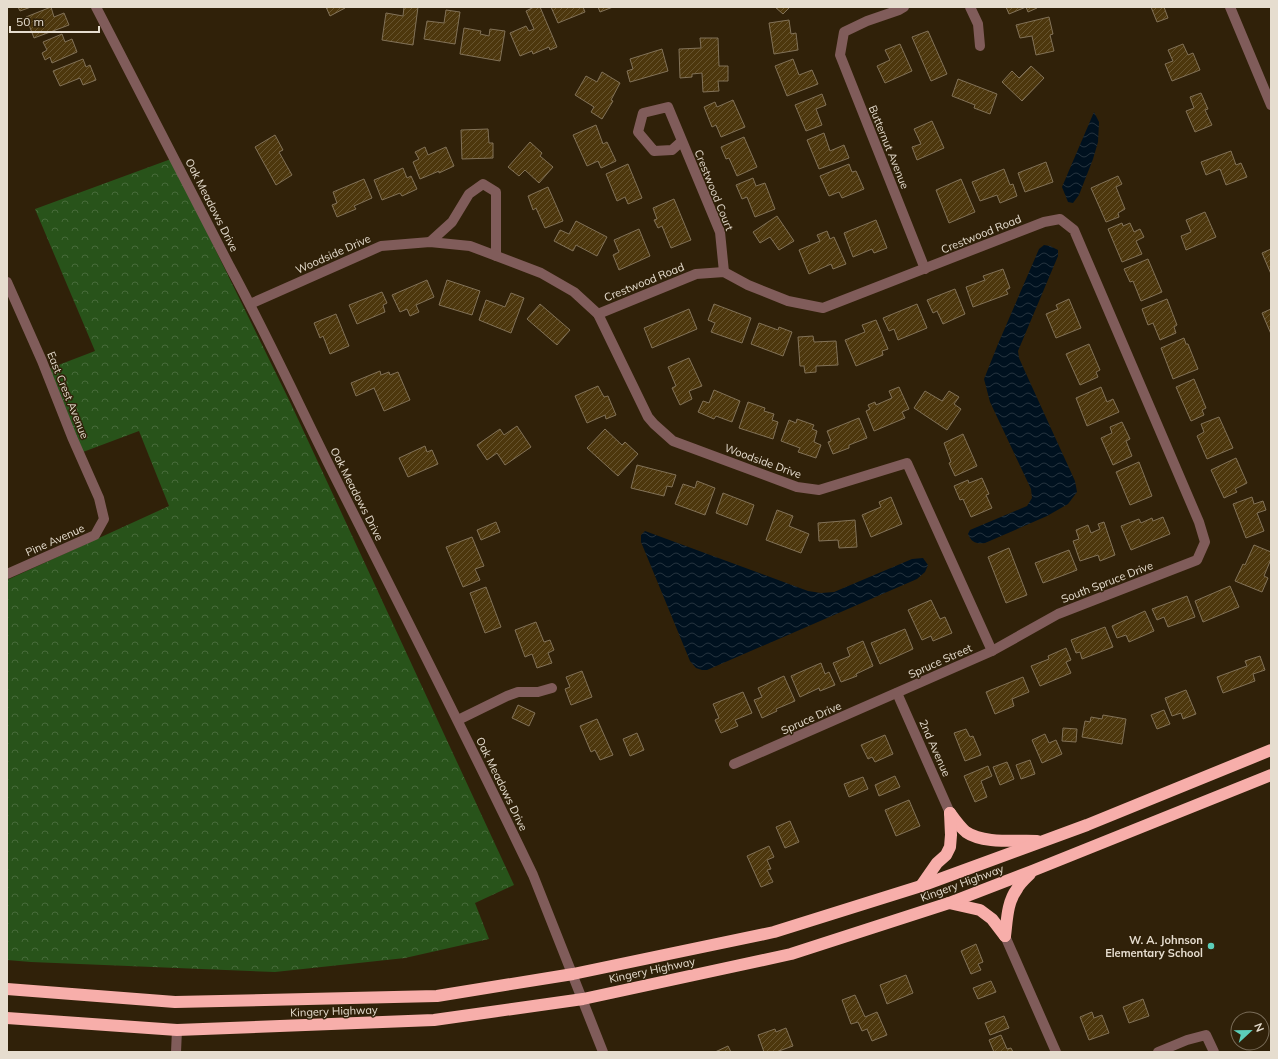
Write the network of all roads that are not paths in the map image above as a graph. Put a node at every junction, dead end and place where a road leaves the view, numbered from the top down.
1 (96, 7) edge
2 (904, 7) edge
3 (970, 7) edge
4 (1230, 7) edge
5 (980, 46) dead end
6 (1271, 105) edge
7 (682, 141) junction
8 (430, 242) junction
9 (496, 256) junction
10 (926, 269) junction
11 (724, 272) junction
12 (7, 282) edge
13 (250, 304) junction
14 (598, 314) junction
15 (104, 519) joint
16 (1199, 522) joint
17 (7, 574) edge
18 (992, 650) junction
19 (552, 688) dead end
20 (898, 693) junction
21 (458, 720) junction
22 (1271, 750) edge
23 (734, 764) dead end
24 (1271, 775) edge
25 (950, 814) junction
26 (1044, 841) junction
27 (1032, 872) junction
28 (921, 886) junction
29 (949, 903) junction
30 (1005, 936) junction
31 (574, 974) junction
32 (7, 989) edge
33 (583, 999) junction
34 (7, 1018) edge
35 (176, 1030) junction
36 (176, 1052) edge
37 (603, 1052) edge
38 (1056, 1052) edge
39 (1158, 1052) edge
40 (1214, 1052) edge

1 - 13 street, Oak Meadows Drive
2 - 10 street, Butternut Avenue
3 - 5 street
4 - 6 street
7 - 7 street, Crestwood Court
7 - 11 street, Crestwood Court
8 - 9 street, Woodside Drive
8 - 9 street
8 - 13 street, Woodside Drive
9 - 14 street, Woodside Drive
10 - 11 street, Crestwood Road
10 - 16 street, Crestwood Road
11 - 14 street, Crestwood Road
12 - 15 street, East Crest Avenue
13 - 21 street, Oak Meadows Drive
14 - 18 street, Woodside Drive
15 - 17 street, Pine Avenue
16 - 18 street, South Spruce Drive
18 - 20 street, Spruce Street
19 - 21 street
20 - 23 street, Spruce Drive
20 - 25 street, 2nd Avenue
21 - 31 street, Oak Meadows Drive
22 - 26 highway, Kingery Highway
24 - 27 highway, Kingery Highway
25 - 26 highway
25 - 28 highway
26 - 28 highway, Kingery Highway
27 - 29 highway, Kingery Highway
27 - 30 highway
28 - 31 highway, Kingery Highway
29 - 30 highway
29 - 33 highway, Kingery Highway
30 - 38 street
31 - 32 highway, Kingery Highway
31 - 33 street, Oak Meadows Drive
33 - 35 highway, Kingery Highway
33 - 37 street, Oak Meadows Drive
34 - 35 highway, Kingery Highway
35 - 36 street
39 - 40 street

